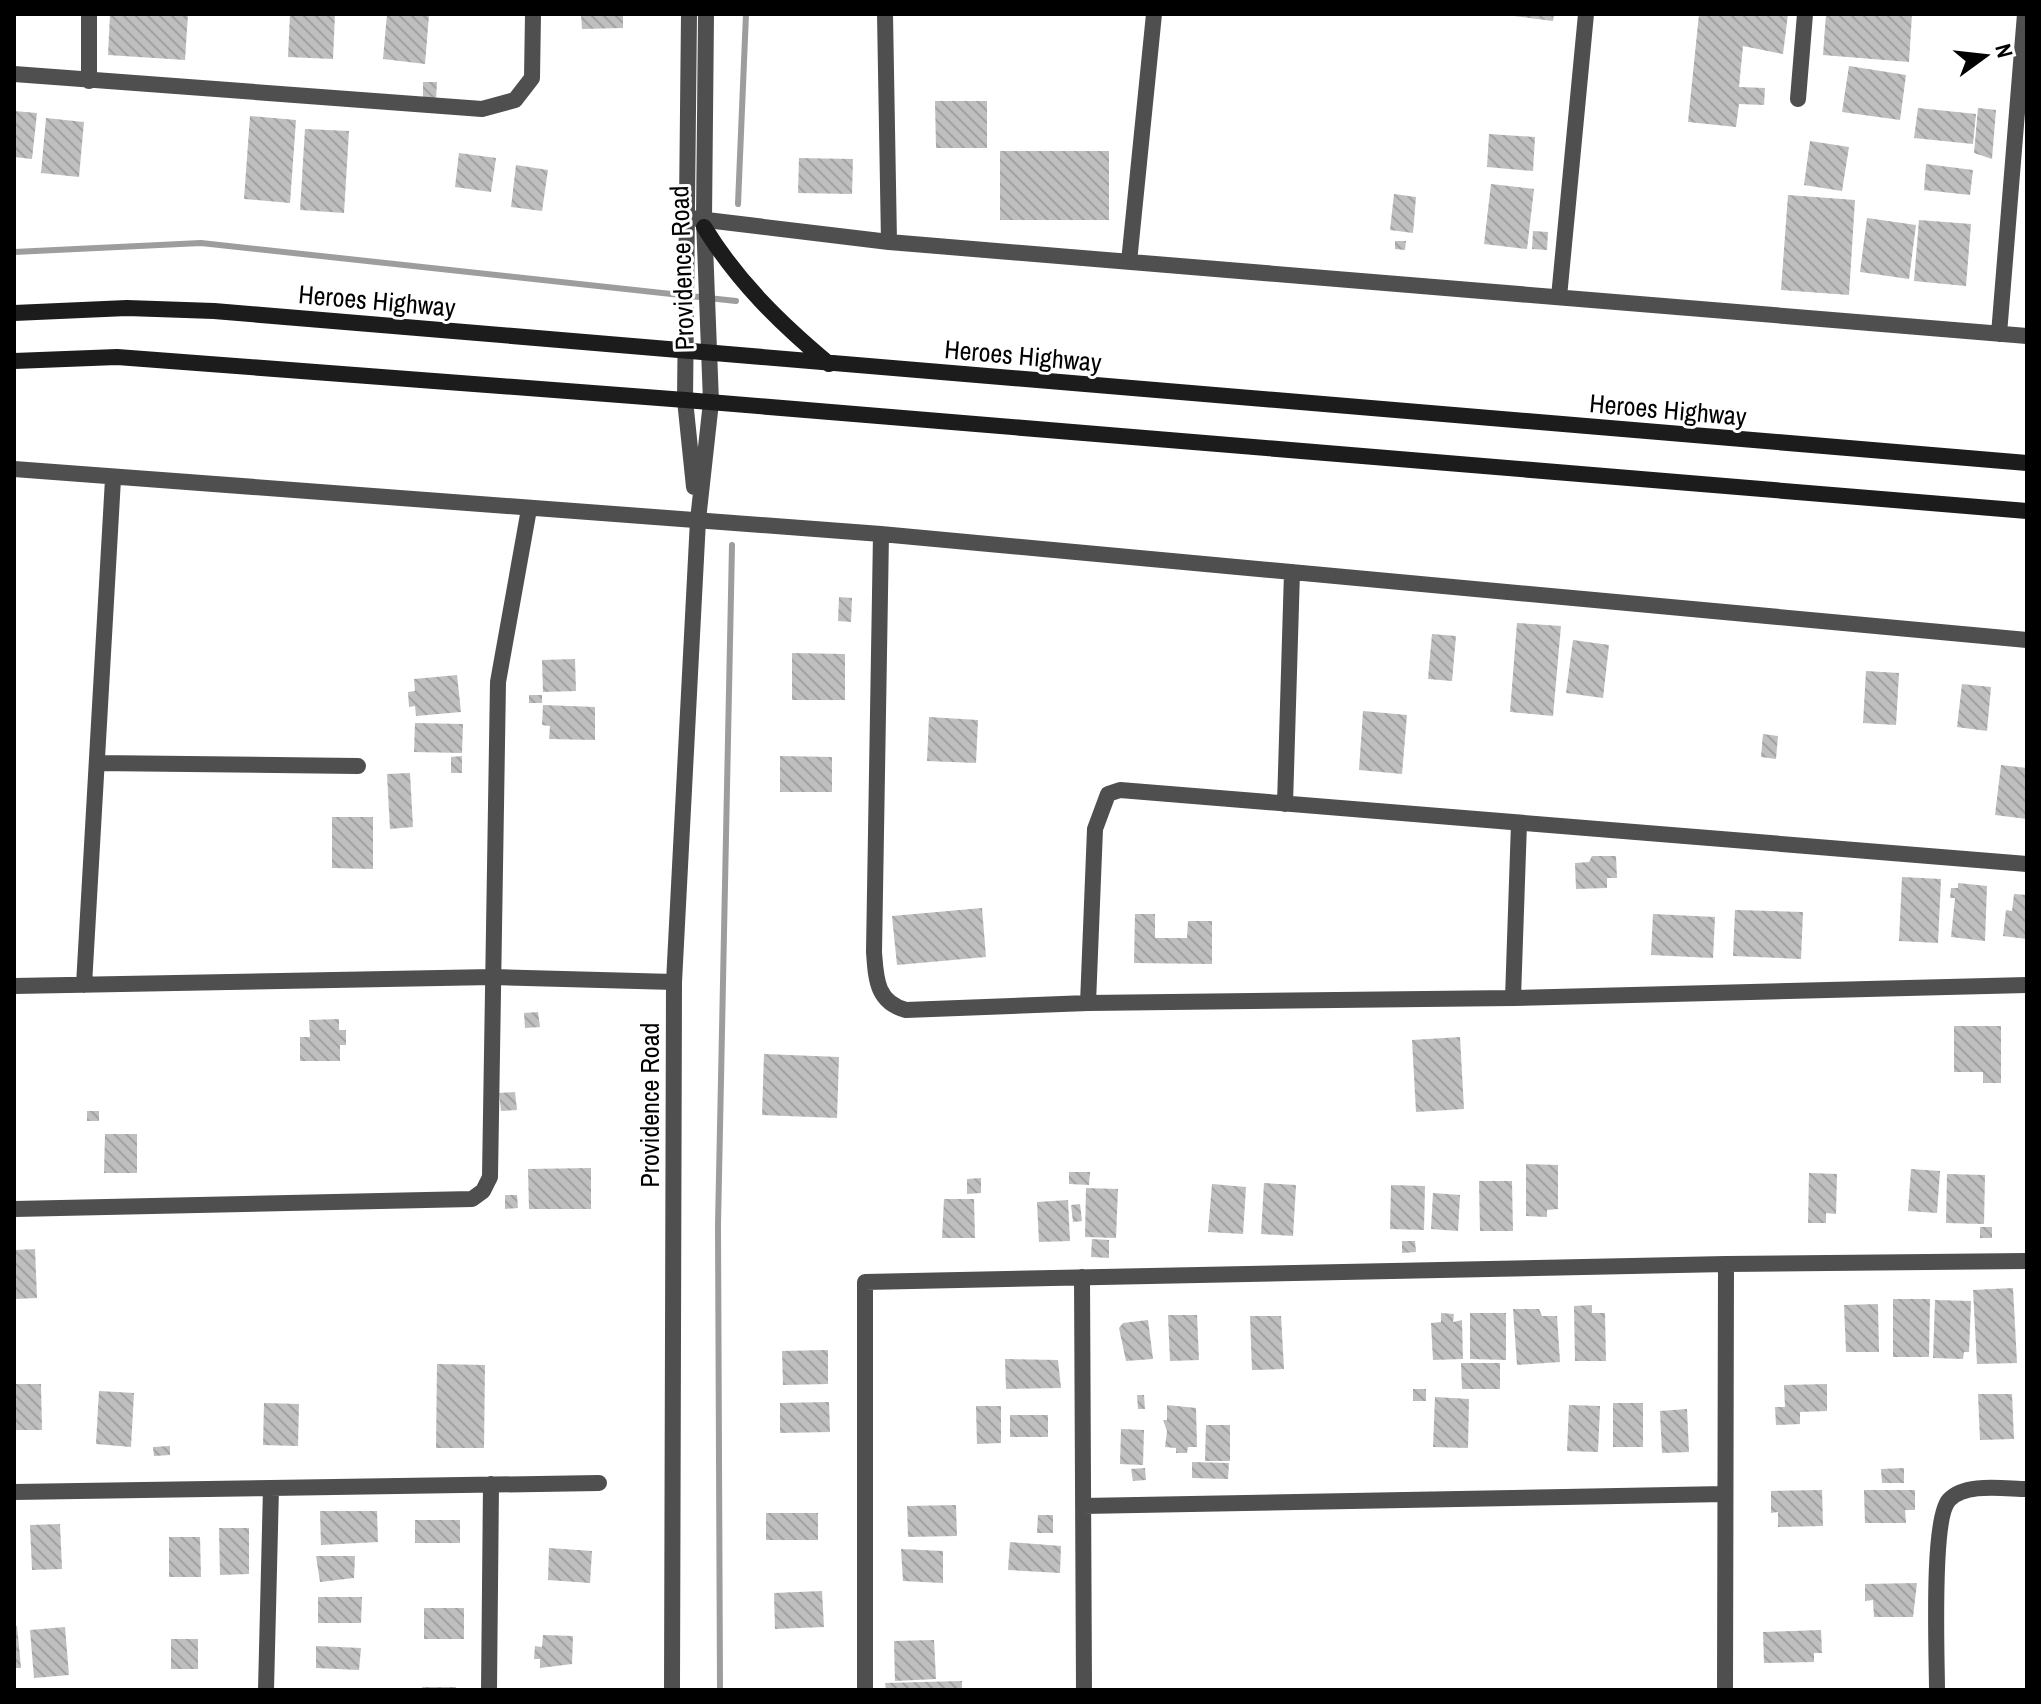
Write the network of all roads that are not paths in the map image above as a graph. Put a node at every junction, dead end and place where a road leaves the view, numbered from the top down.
1 (89, 14) edge
2 (533, 14) edge
3 (689, 14) edge
4 (706, 14) edge
5 (885, 14) edge
6 (1154, 14) edge
7 (1586, 14) edge
8 (1805, 14) edge
9 (2025, 14) edge
10 (14, 74) edge
11 (89, 81) junction
12 (1798, 99) dead end
13 (684, 217) junction
14 (704, 223) junction
15 (889, 242) junction
16 (1129, 262) junction
17 (1559, 297) junction
18 (14, 313) edge
19 (1999, 334) junction
20 (2027, 336) edge
21 (685, 352) junction
22 (709, 354) junction
23 (14, 361) edge
24 (829, 364) junction
25 (685, 400) junction
26 (711, 402) junction
27 (2027, 463) edge
28 (14, 469) edge
29 (113, 479) junction
30 (529, 509) junction
31 (2027, 511) edge
32 (698, 520) junction
33 (881, 534) junction
34 (1292, 572) junction
35 (2027, 640) edge
36 (97, 763) junction
37 (358, 766) dead end
38 (1285, 804) junction
39 (1519, 823) junction
40 (2027, 864) edge
41 (493, 977) junction
42 (674, 982) junction
43 (84, 985) junction
44 (2027, 985) edge
45 (14, 986) edge
46 (1513, 998) junction
47 (1088, 1003) junction
48 (14, 1209) edge
49 (2027, 1261) edge
50 (1726, 1264) junction
51 (1082, 1277) junction
52 (599, 1483) dead end
53 (491, 1484) junction
54 (271, 1488) junction
55 (2027, 1489) edge
56 (14, 1492) edge
57 (1725, 1494) junction
58 (1083, 1506) junction
59 (266, 1690) edge
60 (489, 1690) edge
61 (672, 1690) edge
62 (865, 1690) edge
63 (1084, 1690) edge
64 (1725, 1690) edge
65 (1937, 1690) edge

1 - 11 street
2 - 11 street
3 - 13 street, Providence Road
4 - 14 street, Providence Road
5 - 15 street
6 - 16 street
7 - 17 street
8 - 12 street
9 - 19 street
10 - 11 street
13 - 14 street
13 - 21 street, Providence Road
14 - 15 street
14 - 22 street, Providence Road
14 - 24 main road
15 - 16 street
16 - 17 street
17 - 19 street
18 - 21 main road, Heroes Highway
19 - 20 street
21 - 22 main road, Heroes Highway
21 - 25 street, Providence Road
22 - 24 main road, Heroes Highway
22 - 26 street, Providence Road
23 - 25 main road
24 - 27 main road, Heroes Highway
25 - 26 main road
25 - 32 street, Providence Road
26 - 31 main road
26 - 32 street, Providence Road
28 - 29 street
29 - 30 street
29 - 36 street
30 - 32 street
30 - 41 street
32 - 33 street
32 - 42 street, Providence Road
33 - 34 street
33 - 47 street
34 - 35 street
34 - 38 street
36 - 37 street
36 - 43 street
38 - 39 street
38 - 47 street
39 - 40 street
39 - 46 street
41 - 42 street
41 - 43 street
41 - 48 street
42 - 61 street, Providence Road
43 - 45 street
44 - 46 street
46 - 47 street
49 - 50 street
50 - 51 street
50 - 57 street
51 - 58 street
51 - 62 street
52 - 53 street
53 - 54 street
53 - 60 street
54 - 56 street
54 - 59 street
55 - 65 street
57 - 58 street
57 - 64 street
58 - 63 street

